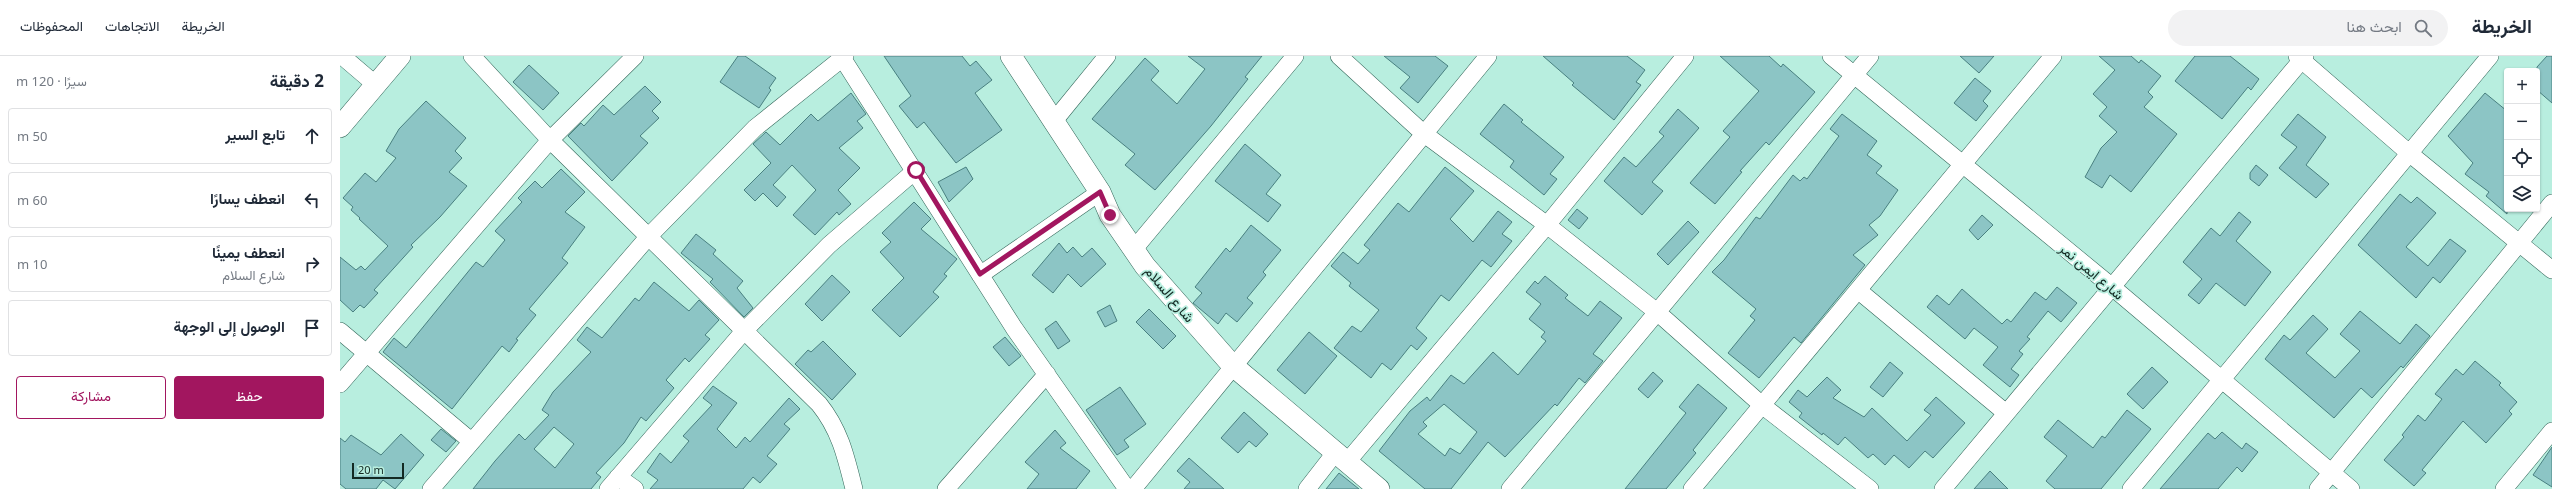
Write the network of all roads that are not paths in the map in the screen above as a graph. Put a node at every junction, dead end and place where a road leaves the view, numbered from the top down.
1 (342, 56) edge
2 (400, 56) edge
3 (472, 56) edge
4 (635, 56) edge
5 (1011, 56) edge
6 (1107, 56) edge
7 (1295, 56) edge
8 (1340, 56) edge
9 (1488, 56) edge
10 (1686, 56) edge
11 (1831, 56) edge
12 (1870, 56) edge
13 (2054, 56) edge
14 (2490, 56) edge
15 (843, 57) edge
16 (2301, 57) edge
17 (1854, 75) junction
18 (376, 85) junction
19 (1054, 121) junction
20 (340, 127) edge
21 (1423, 133) junction
22 (550, 140) junction
23 (2409, 153) junction
24 (1964, 165) junction
25 (916, 170) junction
26 (1100, 192) junction
27 (2552, 203) edge
28 (1547, 226) junction
29 (649, 236) junction
30 (2519, 244) junction
31 (1134, 249) junction
32 (2552, 270) edge
33 (980, 274) junction
34 (2111, 286) junction
35 (1859, 291) junction
36 (1657, 312) junction
37 (340, 331) edge
38 (744, 331) junction
39 (366, 353) junction
40 (1232, 365) junction
41 (1047, 374) junction
42 (2222, 380) junction
43 (340, 384) edge
44 (1763, 406) junction
45 (2006, 413) junction
46 (2552, 431) edge
47 (471, 441) junction
48 (1341, 458) junction
49 (2331, 473) junction
50 (613, 483) edge
51 (431, 489) edge
52 (635, 489) edge
53 (854, 489) edge
54 (946, 489) edge
55 (1127, 489) edge
56 (1133, 489) edge
57 (1307, 489) edge
58 (1379, 489) edge
59 (1510, 489) edge
60 (1692, 489) edge
61 (1870, 489) edge
62 (1943, 489) edge
63 (2131, 489) edge
64 (2318, 489) edge
65 (2351, 489) edge
66 (2504, 489) edge

1 - 18 street
2 - 18 street
3 - 22 street
4 - 22 street
5 - 19 street, شارع السلام
6 - 19 street
7 - 31 street
8 - 21 street
9 - 21 street
10 - 28 street
11 - 17 street, شارع ايمن نمر
12 - 17 street
13 - 24 street
14 - 23 street
15 - 25 street
15 - 29 street
16 - 23 street
16 - 34 street
17 - 24 street, شارع ايمن نمر
17 - 36 street
18 - 20 street
19 - 26 street, شارع السلام
21 - 28 street
21 - 40 street
22 - 29 street
22 - 39 street
23 - 30 street
23 - 42 street
24 - 34 street, شارع ايمن نمر
24 - 35 street
25 - 33 street
25 - 38 street
26 - 31 street, شارع السلام
26 - 33 street
27 - 30 street
28 - 36 street
28 - 48 street
29 - 38 street
29 - 47 street
30 - 32 street
30 - 49 street
31 - 40 street, شارع السلام
33 - 41 street
34 - 42 street, شارع ايمن نمر
34 - 45 street
35 - 44 street
35 - 45 street
36 - 44 street
36 - 59 street
37 - 39 street
38 - 50 street
38 - 53 street
39 - 43 street
39 - 47 street
40 - 48 street, شارع السلام
40 - 56 street
41 - 54 street
41 - 55 street
42 - 49 street, شارع ايمن نمر
42 - 63 street
44 - 60 street
44 - 61 street
45 - 62 street
46 - 66 street
47 - 51 street
48 - 57 street
48 - 58 street, شارع السلام
49 - 64 street
49 - 65 street, شارع ايمن نمر
50 - 52 street

